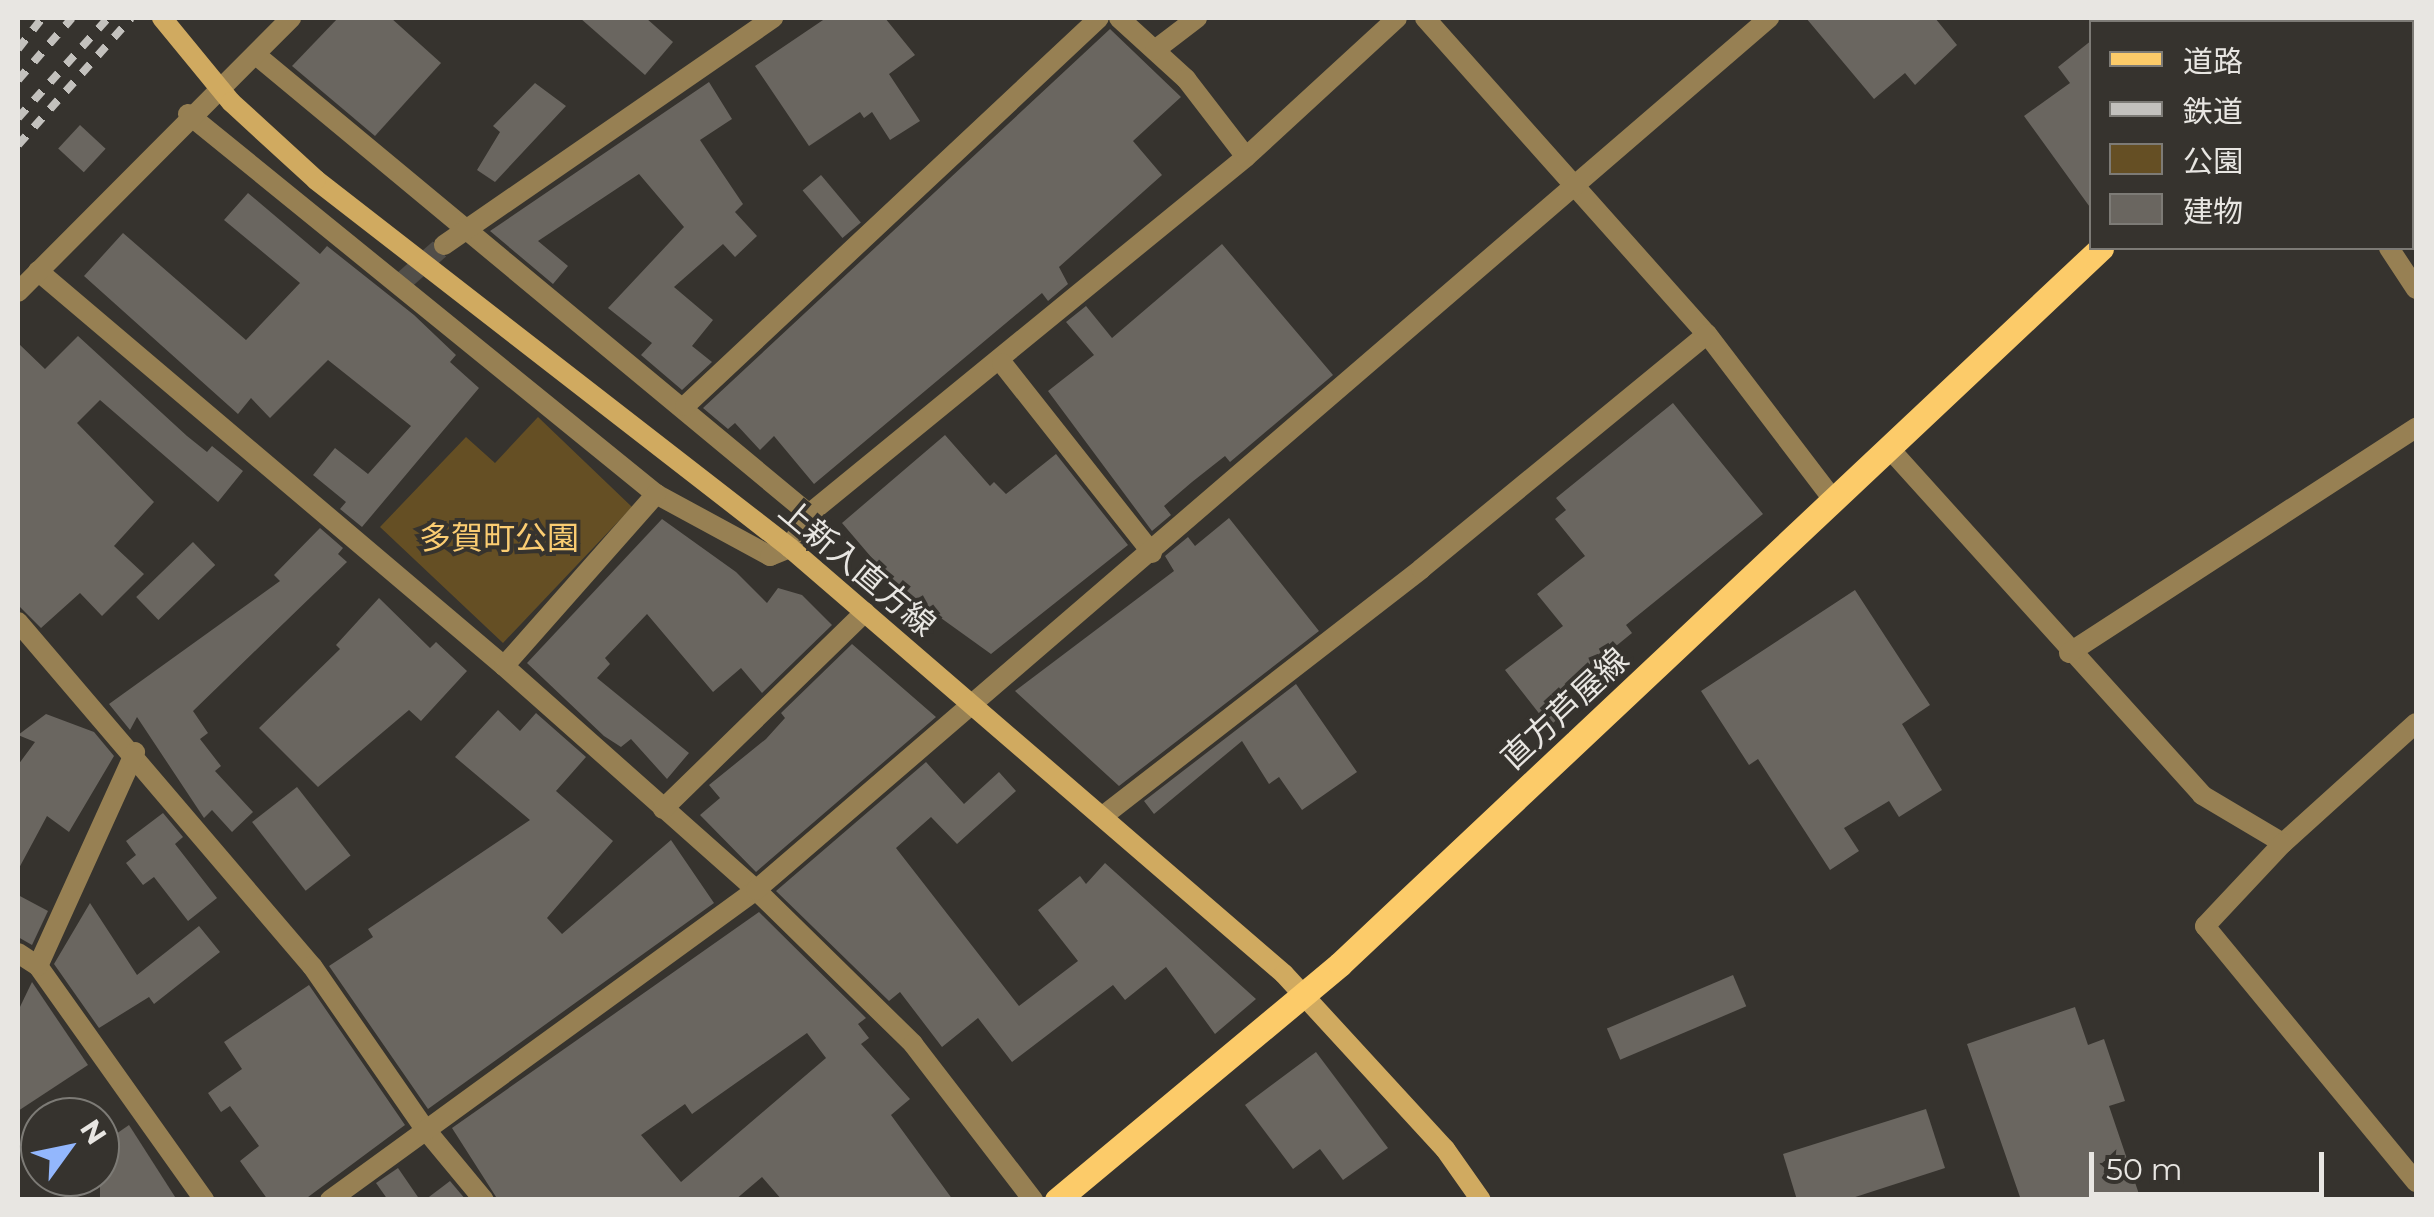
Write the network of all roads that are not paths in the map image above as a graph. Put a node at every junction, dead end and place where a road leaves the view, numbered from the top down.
1 (162, 18) edge
2 (290, 18) edge
3 (773, 18) edge
4 (1099, 18) edge
5 (1119, 18) edge
6 (1196, 18) edge
7 (1398, 18) edge
8 (1425, 18) edge
9 (1769, 18) edge
10 (1154, 50) junction
11 (256, 55) junction
12 (188, 114) junction
13 (1246, 157) junction
14 (1577, 188) junction
15 (462, 228) junction
16 (444, 244) tunnel mouth
17 (2098, 250) edge
18 (2391, 250) edge
19 (38, 271) junction
20 (2416, 289) edge
21 (18, 292) edge
22 (1707, 334) junction
23 (1002, 363) junction
24 (685, 406) junction
25 (2416, 428) edge
26 (1888, 447) junction
27 (656, 494) junction
28 (1832, 498) junction
29 (809, 514) junction
30 (790, 548) junction
31 (1152, 554) junction
32 (865, 612) junction
33 (18, 622) edge
34 (2069, 652) junction
35 (504, 666) junction
36 (974, 707) junction
37 (2416, 722) edge
38 (135, 752) junction
39 (663, 809) junction
40 (1103, 816) junction
41 (2283, 843) junction
42 (756, 890) junction
43 (18, 953) edge
44 (38, 966) junction
45 (1306, 994) junction
46 (425, 1129) junction
47 (2416, 1182) edge
48 (204, 1200) edge
49 (330, 1200) edge
50 (484, 1200) edge
51 (1033, 1200) edge
52 (1057, 1200) edge
53 (1480, 1200) edge

1 - 30 main road, 上新入直方線, bridge
2 - 11 street
3 - 15 street
4 - 24 street
5 - 10 street
6 - 10 street
7 - 13 street
8 - 14 street
9 - 14 street
10 - 13 street
11 - 12 street
11 - 15 street
12 - 19 street
12 - 27 street
13 - 23 street
14 - 22 street
14 - 31 street
15 - 16 street
15 - 24 street
17 - 26 main road, 直方芦屋線
18 - 20 street
19 - 21 street
19 - 35 street
22 - 28 street
22 - 40 street
23 - 29 street
23 - 31 street
24 - 29 street
25 - 34 street
26 - 28 main road, 直方芦屋線
26 - 34 street
27 - 30 street
27 - 35 street
28 - 45 main road, 直方芦屋線
29 - 30 street
30 - 32 main road, 上新入直方線
31 - 36 street
32 - 36 main road, 上新入直方線
32 - 39 street
33 - 38 street
34 - 41 street
35 - 39 street
36 - 40 main road, 上新入直方線
36 - 42 street
37 - 41 street
38 - 44 street
38 - 46 street
39 - 42 street
40 - 45 main road, 上新入直方線
41 - 47 street
42 - 46 street
42 - 51 street
43 - 44 street
44 - 48 street
45 - 52 main road, 直方芦屋線
45 - 53 main road, 上新入直方線
46 - 49 street
46 - 50 street

